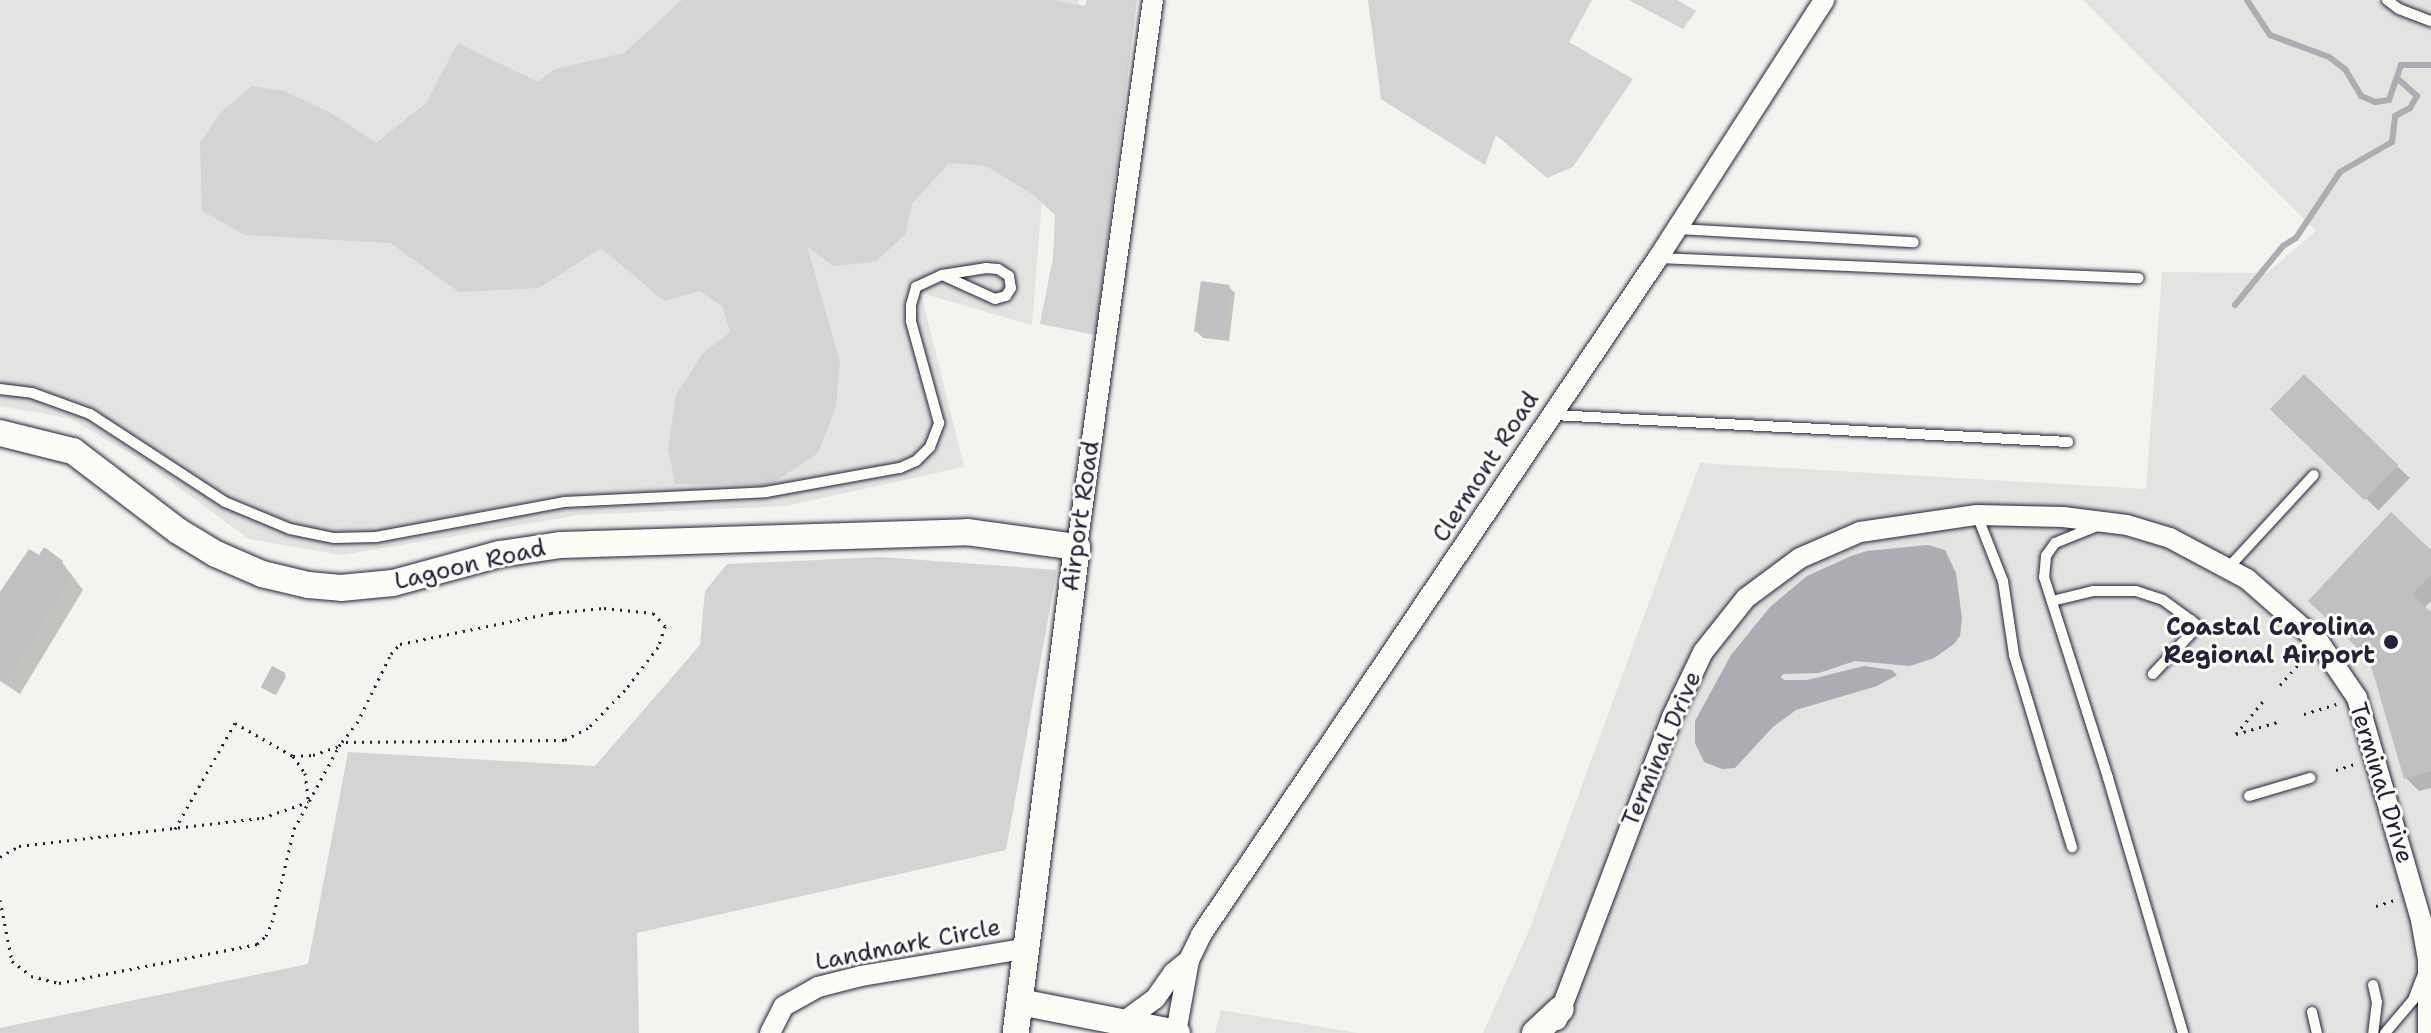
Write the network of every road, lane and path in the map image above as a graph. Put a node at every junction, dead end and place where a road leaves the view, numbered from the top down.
1 (1153, 0) edge
2 (1824, 0) edge
3 (2387, 0) edge
4 (2431, 21) edge
5 (1676, 229) junction
6 (1914, 242) dead end
7 (1658, 258) junction
8 (942, 275) junction
9 (2139, 278) dead end
10 (0, 389) edge
11 (1551, 415) junction
12 (0, 433) edge
13 (2068, 442) dead end
14 (2314, 475) dead end
15 (1977, 515) junction
16 (2106, 524) junction
17 (1077, 547) junction
18 (2229, 567) junction
19 (2052, 601) junction
20 (2153, 674) dead end
21 (2264, 700) dead end
22 (2281, 721) dead end
23 (341, 744) junction
24 (293, 756) junction
25 (2310, 778) dead end
26 (2249, 796) dead end
27 (308, 802) junction
28 (175, 829) junction
29 (2072, 847) dead end
30 (0, 857) edge
31 (0, 900) edge
32 (1029, 948) junction
33 (2428, 959) junction
34 (1189, 960) junction
35 (2373, 985) dead end
36 (1020, 1002) junction
37 (2312, 1012) dead end
38 (1557, 1021) edge
39 (1123, 1022) junction
40 (770, 1033) edge
41 (1016, 1033) edge
42 (1177, 1033) edge
43 (1535, 1033) edge
44 (2183, 1033) edge
45 (2317, 1033) edge
46 (2373, 1033) edge
47 (2385, 1033) edge
48 (2428, 1033) edge

1 - 17 street, Airport Road
2 - 5 street, Clermont Road
3 - 4 lane
5 - 6 lane
5 - 7 street, Clermont Road
7 - 9 lane
7 - 11 street, Clermont Road
8 - 8 lane
8 - 10 lane
11 - 13 lane
11 - 34 street, Clermont Road
12 - 17 street, Lagoon Road
14 - 18 lane
15 - 16 street, Terminal Drive
15 - 29 lane
15 - 38 street, Terminal Drive
16 - 18 street, Terminal Drive
16 - 19 lane
17 - 32 street, Airport Road
18 - 33 street, Terminal Drive
19 - 20 lane
19 - 44 lane
21 - 22 path
23 - 23 path
23 - 24 path
23 - 27 path
24 - 27 path
24 - 28 path
25 - 26 lane
27 - 28 path
27 - 31 path
28 - 30 path
32 - 36 street, Airport Road
32 - 40 street, Landmark Circle
33 - 47 lane
33 - 48 street, Terminal Drive
34 - 39 street, Clermont Road
34 - 42 street, Clermont Road
35 - 46 lane
36 - 39 street
36 - 41 street, Airport Road
37 - 45 lane
38 - 43 street
39 - 42 street

